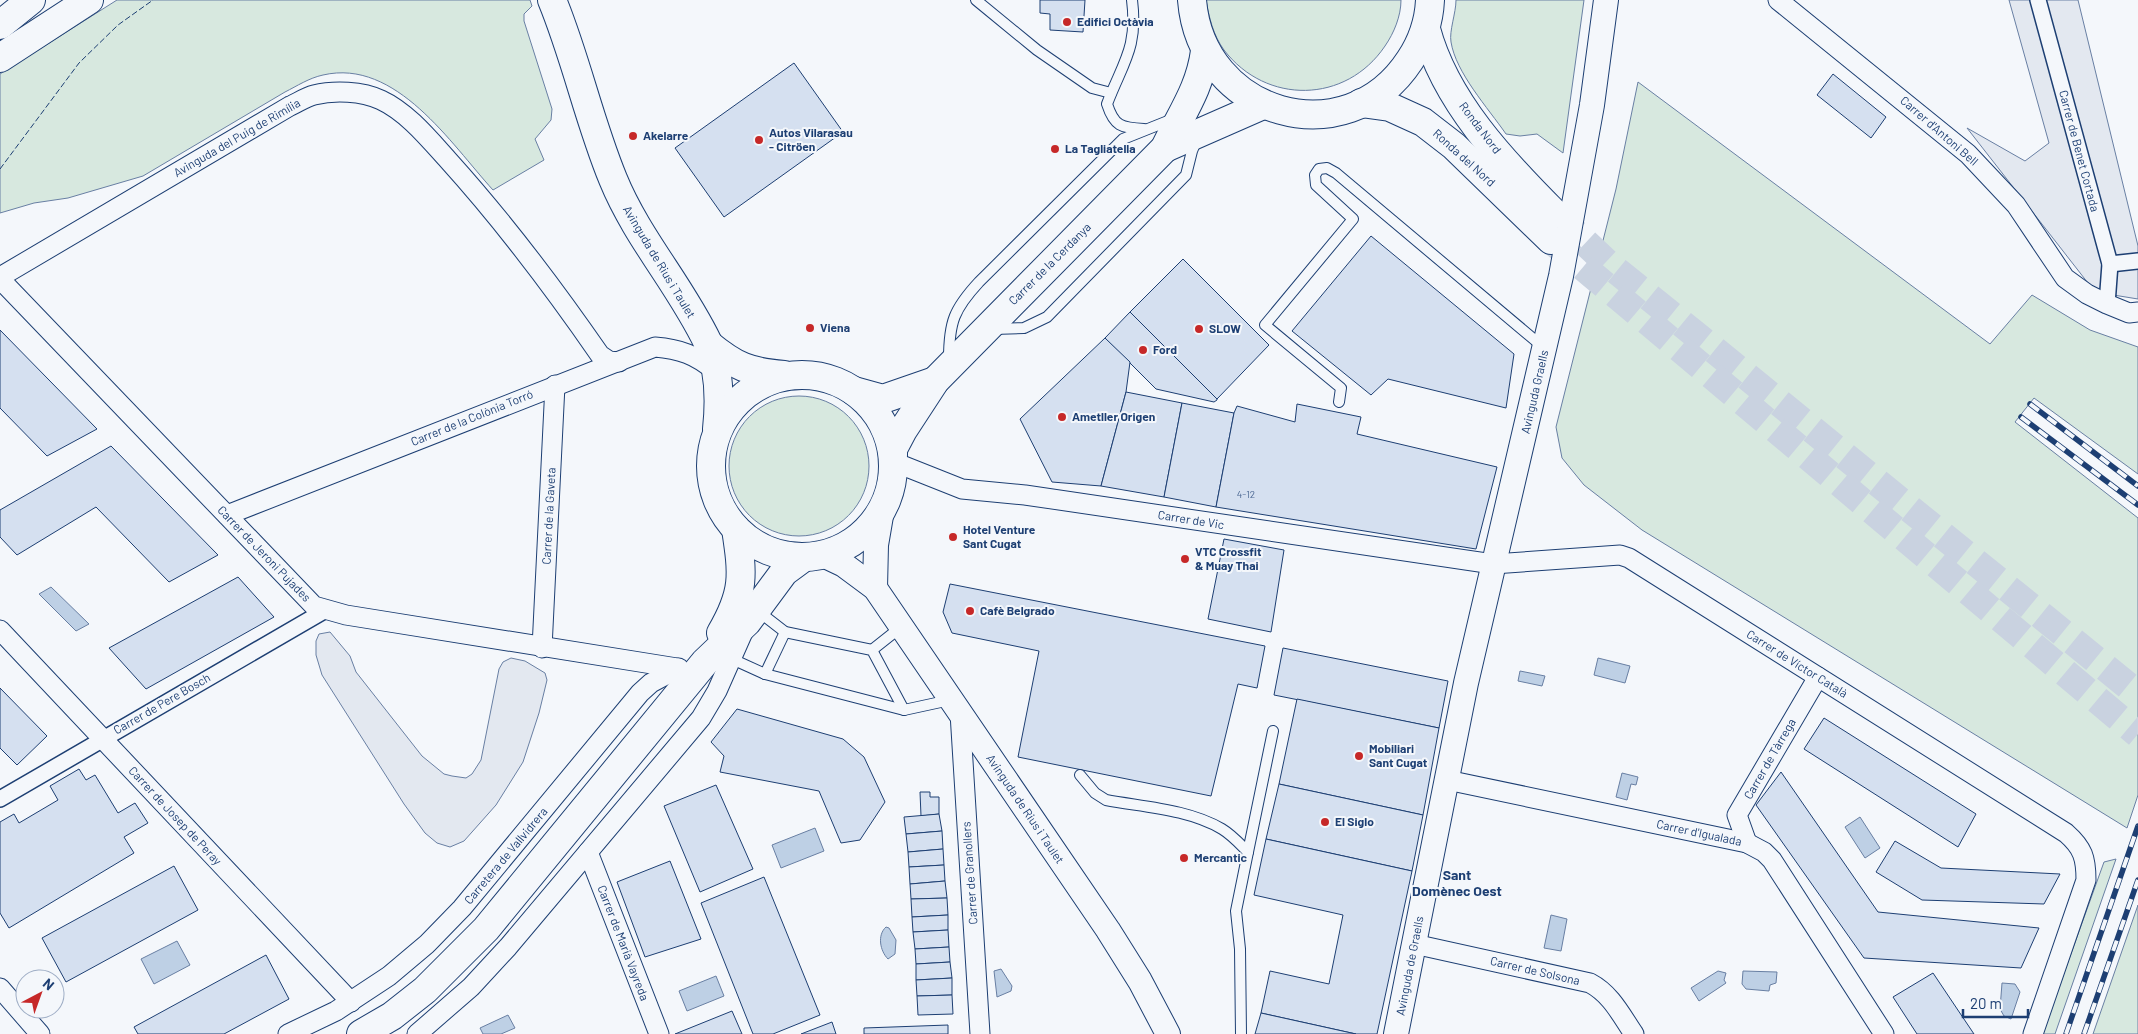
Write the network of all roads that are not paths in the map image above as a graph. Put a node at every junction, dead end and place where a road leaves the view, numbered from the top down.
1 (31, 0) edge
2 (89, 0) edge
3 (552, 0) edge
4 (560, 0) edge
5 (976, 0) edge
6 (1132, 0) edge
7 (1192, 0) edge
8 (1430, 0) edge
9 (1606, 0) edge
10 (1778, 0) edge
11 (2038, 0) edge
12 (0, 25) edge
13 (1426, 29) junction
14 (567, 36) junction
15 (1205, 51) junction
16 (0, 58) edge
17 (1111, 92) junction
18 (1361, 103) junction
19 (1263, 105) junction
20 (1191, 123) junction
21 (1158, 138) junction
22 (1555, 214) tunnel mouth
23 (1551, 240) tunnel mouth
24 (2138, 260) edge
25 (2110, 264) junction
26 (0, 278) edge
27 (2107, 304) junction
28 (2134, 313) edge
29 (987, 329) junction
30 (708, 344) junction
31 (1545, 349) junction
32 (619, 362) junction
33 (715, 371) junction
34 (942, 374) junction
35 (788, 376) junction
36 (555, 385) junction
37 (854, 391) junction
38 (1338, 402) dead end
39 (717, 430) junction
40 (893, 458) junction
41 (882, 510) junction
42 (227, 515) junction
43 (736, 529) junction
44 (813, 556) junction
45 (1493, 564) junction
46 (875, 588) junction
47 (324, 611) junction
48 (751, 615) junction
49 (901, 628) junction
50 (0, 630) edge
51 (785, 632) junction
52 (542, 648) junction
53 (872, 650) junction
54 (732, 659) junction
55 (705, 662) junction
56 (677, 668) junction
57 (765, 674) junction
58 (1818, 677) junction
59 (955, 707) junction
60 (904, 710) junction
61 (1273, 731) dead end
62 (102, 739) junction
63 (1080, 775) dead end
64 (1447, 780) junction
65 (0, 798) edge
66 (1746, 843) junction
67 (588, 852) junction
68 (1248, 852) junction
69 (1414, 944) junction
70 (0, 988) edge
71 (350, 1002) junction
72 (40, 1034) edge
73 (288, 1034) edge
74 (362, 1034) edge
75 (417, 1034) edge
76 (659, 1034) edge
77 (980, 1034) edge
78 (1168, 1034) edge
79 (1241, 1034) edge
80 (1396, 1034) edge
81 (1634, 1034) edge
82 (1884, 1034) edge
83 (2033, 1034) edge

1 - 12 main road
2 - 16 main road
3 - 14 main road, Avinguda de Rius i Taulet
4 - 14 main road, Avinguda de Rius i Taulet
5 - 17 lane
6 - 17 lane
7 - 15 main road
8 - 13 main road
9 - 31 street, Avinguda Graells
10 - 27 street, Carrer d'Antoni Bell
11 - 25 street, Carrer de Benet Cortada
13 - 18 main road
13 - 22 main road, Ronda Nord
14 - 30 main road, Avinguda de Rius i Taulet
15 - 19 main road
15 - 20 main road, Carrer de la Cerdanya
17 - 21 lane
18 - 19 main road
18 - 23 main road, Ronda del Nord
19 - 20 main road
20 - 21 main road, Carrer de la Cerdanya
20 - 29 lane
21 - 29 main road, Carrer de la Cerdanya
21 - 34 lane
24 - 25 street
25 - 27 street, Carrer de Benet Cortada
26 - 32 street, Avinguda del Puig de Rimília
26 - 42 street, Carrer de Jeroni Pujades
27 - 28 street, Carrer d'Antoni Bell
29 - 34 main road, Carrer de la Cerdanya
30 - 33 main road, Avinguda de Rius i Taulet
30 - 35 main road, Avinguda de Rius i Taulet
31 - 38 lane
31 - 45 street, Avinguda Graells
32 - 33 street, Carrer de la Colònia Torró
32 - 36 street, Carrer de la Colònia Torró
33 - 39 main road, Avinguda de Rius i Taulet
34 - 37 main road, Carrer de la Cerdanya
34 - 40 main road, Carrer de la Cerdanya
35 - 37 main road
35 - 39 main road
36 - 42 street, Carrer de la Colònia Torró
36 - 52 street, Carrer de la Gaveta
37 - 40 main road
39 - 43 main road, Avinguda de Rius i Taulet
40 - 41 main road
40 - 45 street, Carrer de Vic
41 - 44 main road
41 - 46 street
42 - 47 street, Carrer de Jeroni Pujades
43 - 44 main road
43 - 55 main road
44 - 46 street, Avinguda de Rius i Taulet
44 - 48 main road
45 - 58 street, Carrer de Víctor Català
45 - 64 street, Avinguda Graells
46 - 49 street, Avinguda de Rius i Taulet
47 - 52 street, Carrer de Jeroni Pujades
47 - 62 street, Carrer de Pere Bosch
48 - 51 lane
48 - 54 street
48 - 55 main road
49 - 53 lane
49 - 59 street, Avinguda de Rius i Taulet
50 - 62 street, Carrer de Josep de Peray
51 - 53 lane
51 - 57 lane
52 - 56 street, Carrer de Jeroni Pujades
53 - 60 lane
54 - 57 lane
54 - 67 street
55 - 56 street, Carretera de Vallvidrera
55 - 74 main road
56 - 71 street, Carretera de Vallvidrera
57 - 60 lane
58 - 66 street, Carrer de Tàrrega
58 - 83 street, Carrer de Víctor Català
59 - 60 lane
59 - 77 street, Carrer de Granollers
59 - 78 street, Avinguda de Rius i Taulet
61 - 68 lane
62 - 65 street, Carrer de Pere Bosch
62 - 71 street, Carrer de Josep de Peray
63 - 68 lane
64 - 66 street, Carrer d'Igualada
64 - 69 street, Avinguda de Graells
66 - 82 street, Carrer d'Igualada
67 - 75 street
67 - 76 street, Carrer de Marià Vayreda
68 - 79 lane
69 - 80 street, Avinguda de Graells
69 - 81 street, Carrer de Solsona
70 - 72 street
71 - 73 street, Carretera de Vallvidrera

